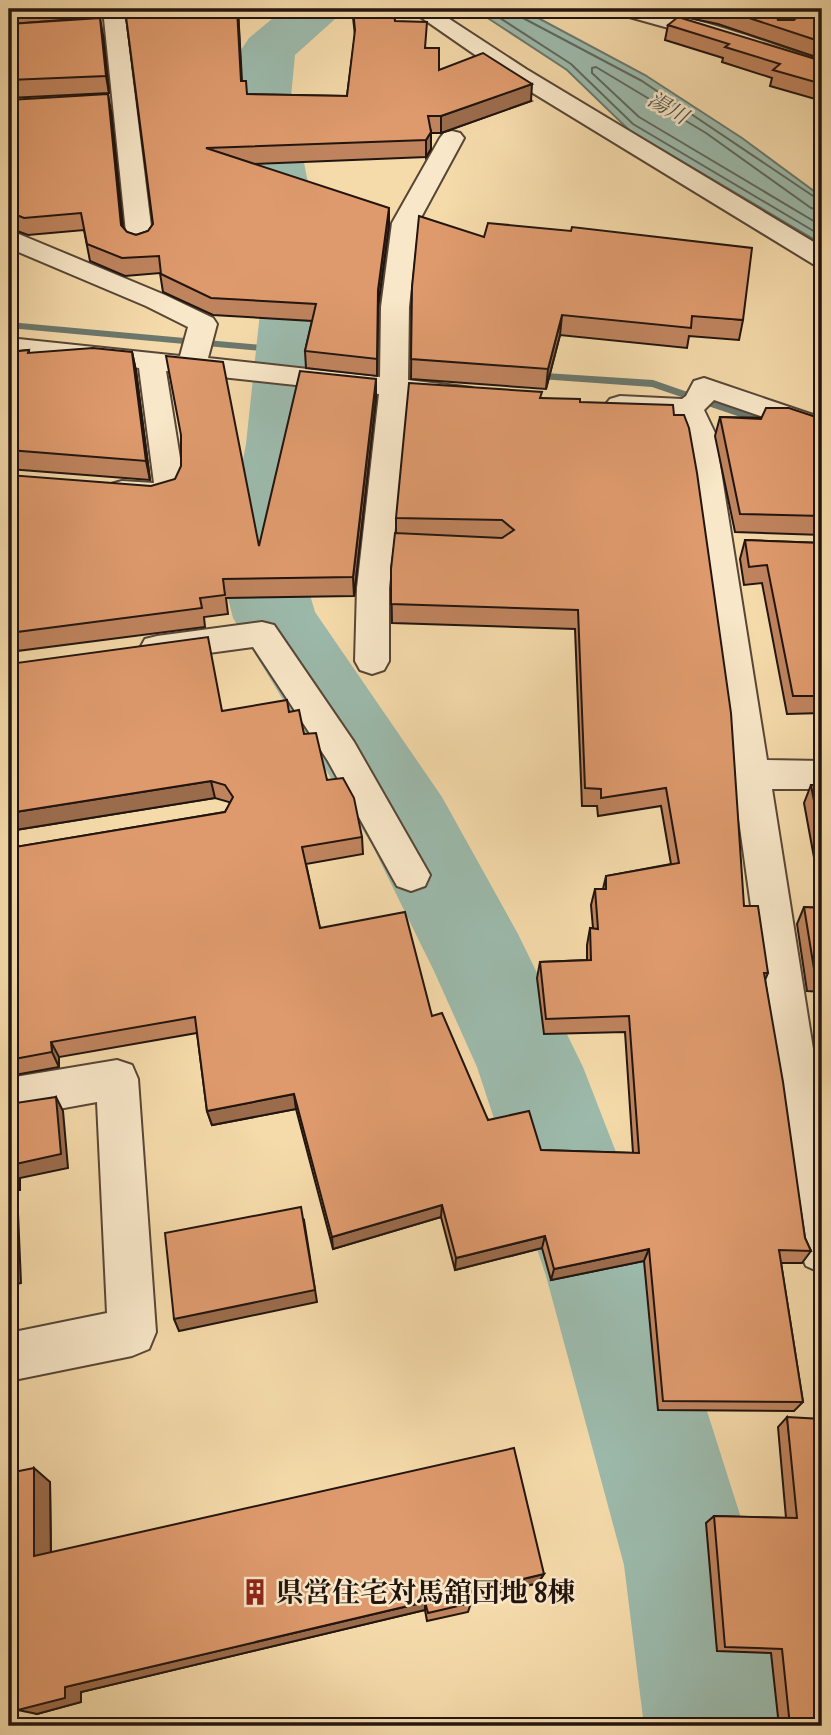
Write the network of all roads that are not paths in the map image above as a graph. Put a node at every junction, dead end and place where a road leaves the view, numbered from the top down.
1 (420, 9) edge
2 (622, 9) edge
3 (114, 17) edge
4 (89, 27) edge
5 (822, 68) edge
6 (124, 101) junction
7 (99, 102) edge
8 (452, 138) dead end
9 (9, 238) edge
10 (140, 242) edge
11 (822, 258) edge
12 (9, 346) edge
13 (196, 351) junction
14 (155, 360) junction
15 (394, 389) junction
16 (496, 397) edge
17 (591, 403) edge
18 (687, 408) junction
19 (822, 428) edge
20 (88, 488) edge
21 (128, 652) edge
22 (372, 661) dead end
23 (752, 774) junction
24 (822, 775) edge
25 (411, 875) dead end
26 (809, 1070) edge
27 (9, 1098) edge
28 (822, 1250) edge
29 (9, 1357) edge

1 - 11 street
2 - 5 street
3 - 4 street
3 - 6 street
6 - 7 street
6 - 10 street
8 - 15 street
9 - 13 street
12 - 14 street
13 - 14 street
13 - 15 street
14 - 20 street
15 - 16 street
15 - 22 street
17 - 18 street
18 - 19 street
18 - 23 street
21 - 25 street
23 - 24 street
23 - 26 street
26 - 28 street
27 - 29 street

